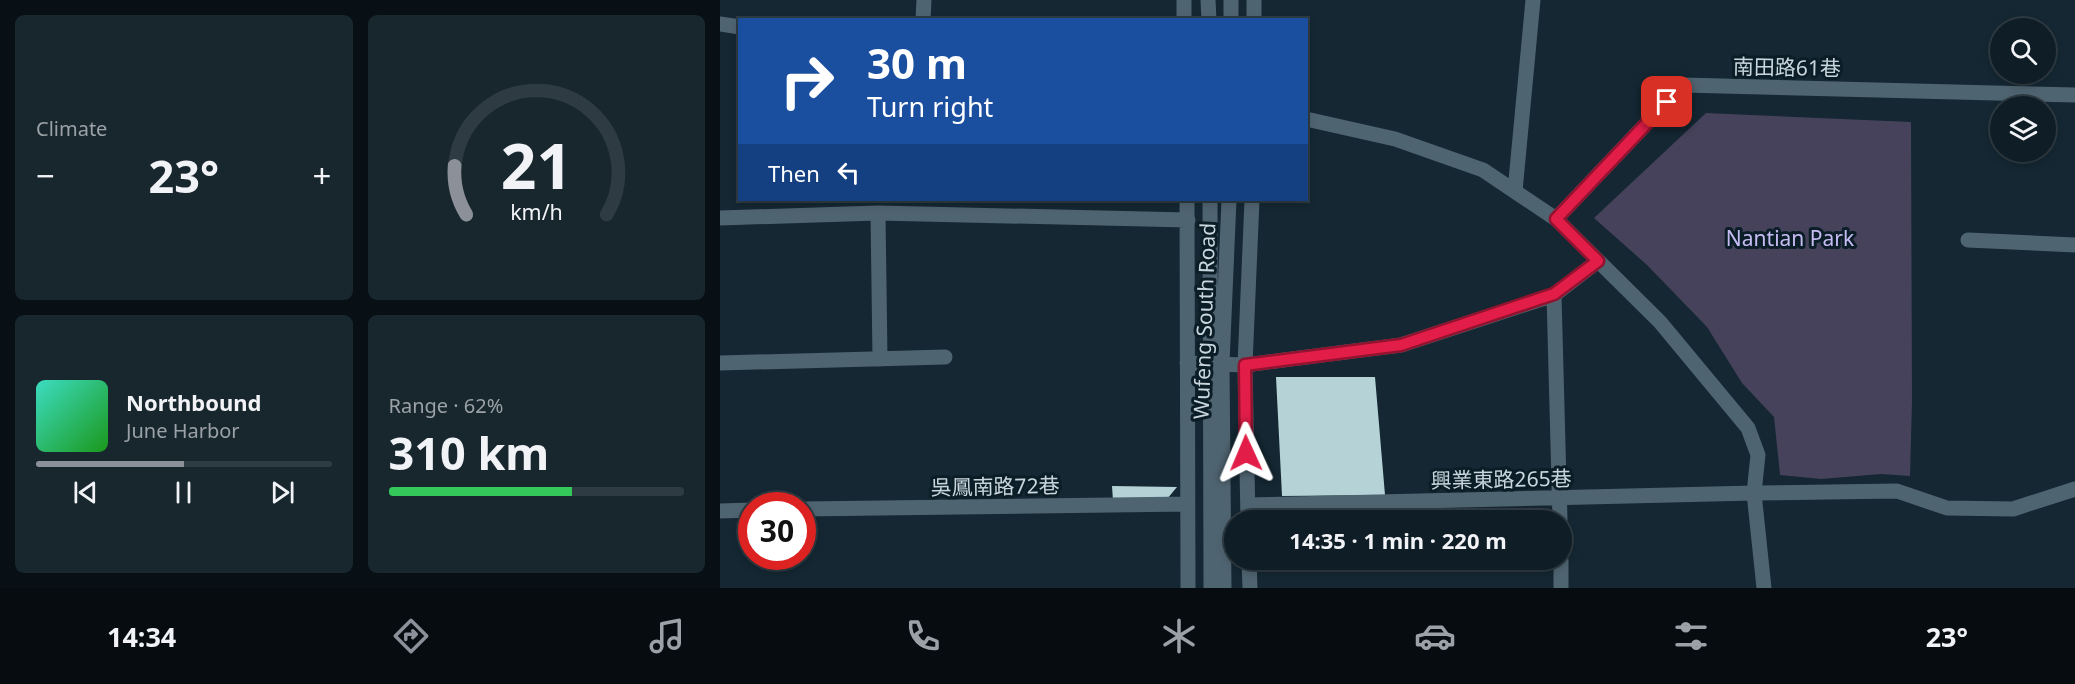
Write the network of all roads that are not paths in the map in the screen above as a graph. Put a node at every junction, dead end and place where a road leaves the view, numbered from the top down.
1 (924, 0) edge
2 (1184, 0) edge
3 (1208, 0) edge
4 (1231, 0) edge
5 (1254, 0) edge
6 (1533, 0) edge
7 (923, 18) edge
8 (1184, 18) edge
9 (1209, 18) edge
10 (1231, 18) edge
11 (1254, 18) edge
12 (720, 24) edge
13 (738, 27) edge
14 (2075, 95) edge
15 (1308, 119) edge
16 (1515, 191) junction
17 (1187, 201) edge
18 (1210, 201) edge
19 (1229, 201) edge
20 (1252, 201) edge
21 (878, 213) junction
22 (720, 218) edge
23 (1556, 219) junction
24 (1188, 220) junction
25 (1968, 240) dead end
26 (2075, 245) edge
27 (1598, 261) junction
28 (1554, 294) junction
29 (945, 357) dead end
30 (880, 359) junction
31 (720, 363) edge
32 (1187, 363) junction
33 (1216, 363) junction
34 (1245, 365) junction
35 (1222, 451) junction
36 (1246, 453) junction
37 (2075, 489) edge
38 (1754, 494) junction
39 (1560, 499) junction
40 (1188, 504) junction
41 (816, 509) edge
42 (720, 510) edge
43 (738, 510) edge
44 (1248, 510) edge
45 (1315, 510) edge
46 (1560, 510) edge
47 (1249, 570) edge
48 (1561, 570) edge
49 (1188, 588) edge
50 (1210, 588) edge
51 (1224, 588) edge
52 (1250, 588) edge
53 (1561, 588) edge
54 (1764, 588) edge

1 - 7 street
2 - 8 street
3 - 9 street
4 - 10 street
5 - 11 street
6 - 16 street
12 - 13 street
14 - 23 street, 南田路61巷
15 - 16 street
16 - 23 street
17 - 24 street, Wufeng South Road
18 - 33 street, Wufeng South Road
19 - 33 street, Wufeng South Road
20 - 34 street, Wufeng South Road
21 - 22 street
21 - 24 street
21 - 30 street
23 - 27 street
24 - 32 street, Wufeng South Road
25 - 26 street
27 - 28 street
27 - 38 street
28 - 34 street
28 - 39 street
29 - 30 street
30 - 31 street
32 - 33 street
32 - 40 street, Wufeng South Road
33 - 34 street
33 - 35 street, Wufeng South Road
33 - 50 street, Wufeng South Road
34 - 36 street, Wufeng South Road
35 - 36 street
35 - 51 street, Wufeng South Road
36 - 44 street, Wufeng South Road
37 - 38 street, 興業東路265巷
38 - 39 street, 興業東路265巷
38 - 54 street
39 - 45 street, 興業東路265巷
39 - 46 street
40 - 41 street, 吳鳳南路72巷
40 - 49 street, Wufeng South Road
42 - 43 street
47 - 52 street
48 - 53 street

